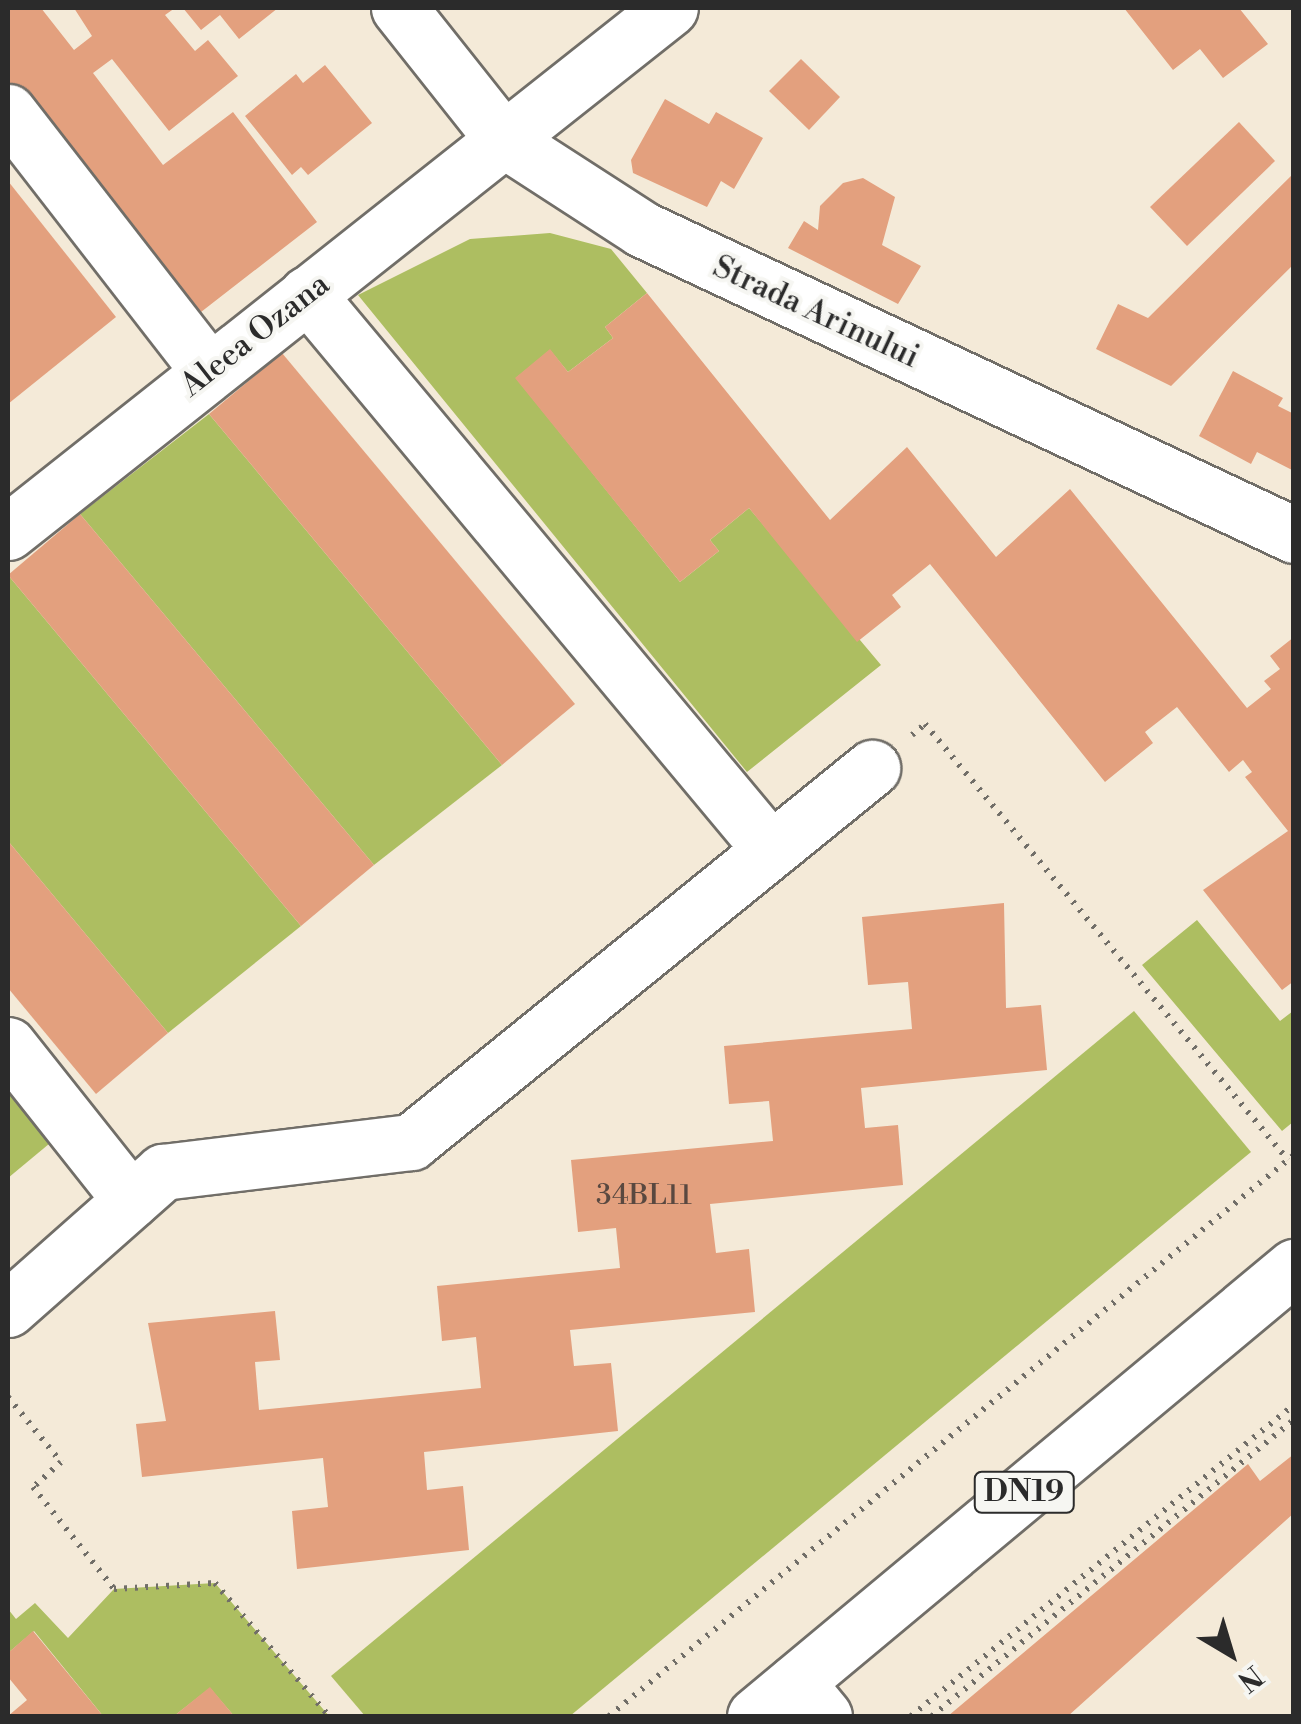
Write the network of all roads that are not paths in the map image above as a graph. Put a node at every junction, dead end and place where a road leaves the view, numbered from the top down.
1 (399, 8) edge
2 (670, 8) edge
3 (8, 112) edge
4 (503, 139) junction
5 (307, 294) junction
6 (210, 371) junction
7 (8, 532) edge
8 (1294, 535) edge
9 (872, 768) road end
10 (771, 850) junction
11 (8, 1046) edge
12 (132, 1200) junction
13 (1294, 1266) edge
14 (8, 1310) edge
15 (810, 1699) edge
16 (754, 1716) edge

1 - 4 street, Strada Arinului
2 - 4 street, Aleea Ozana
3 - 6 street
4 - 5 street, Aleea Ozana
4 - 8 street, Strada Arinului
5 - 6 street, Aleea Ozana
5 - 10 street
6 - 7 street, Aleea Ozana
9 - 10 street
10 - 12 street
11 - 12 street
12 - 14 street
13 - 15 street, DN19
15 - 16 street, DN19

